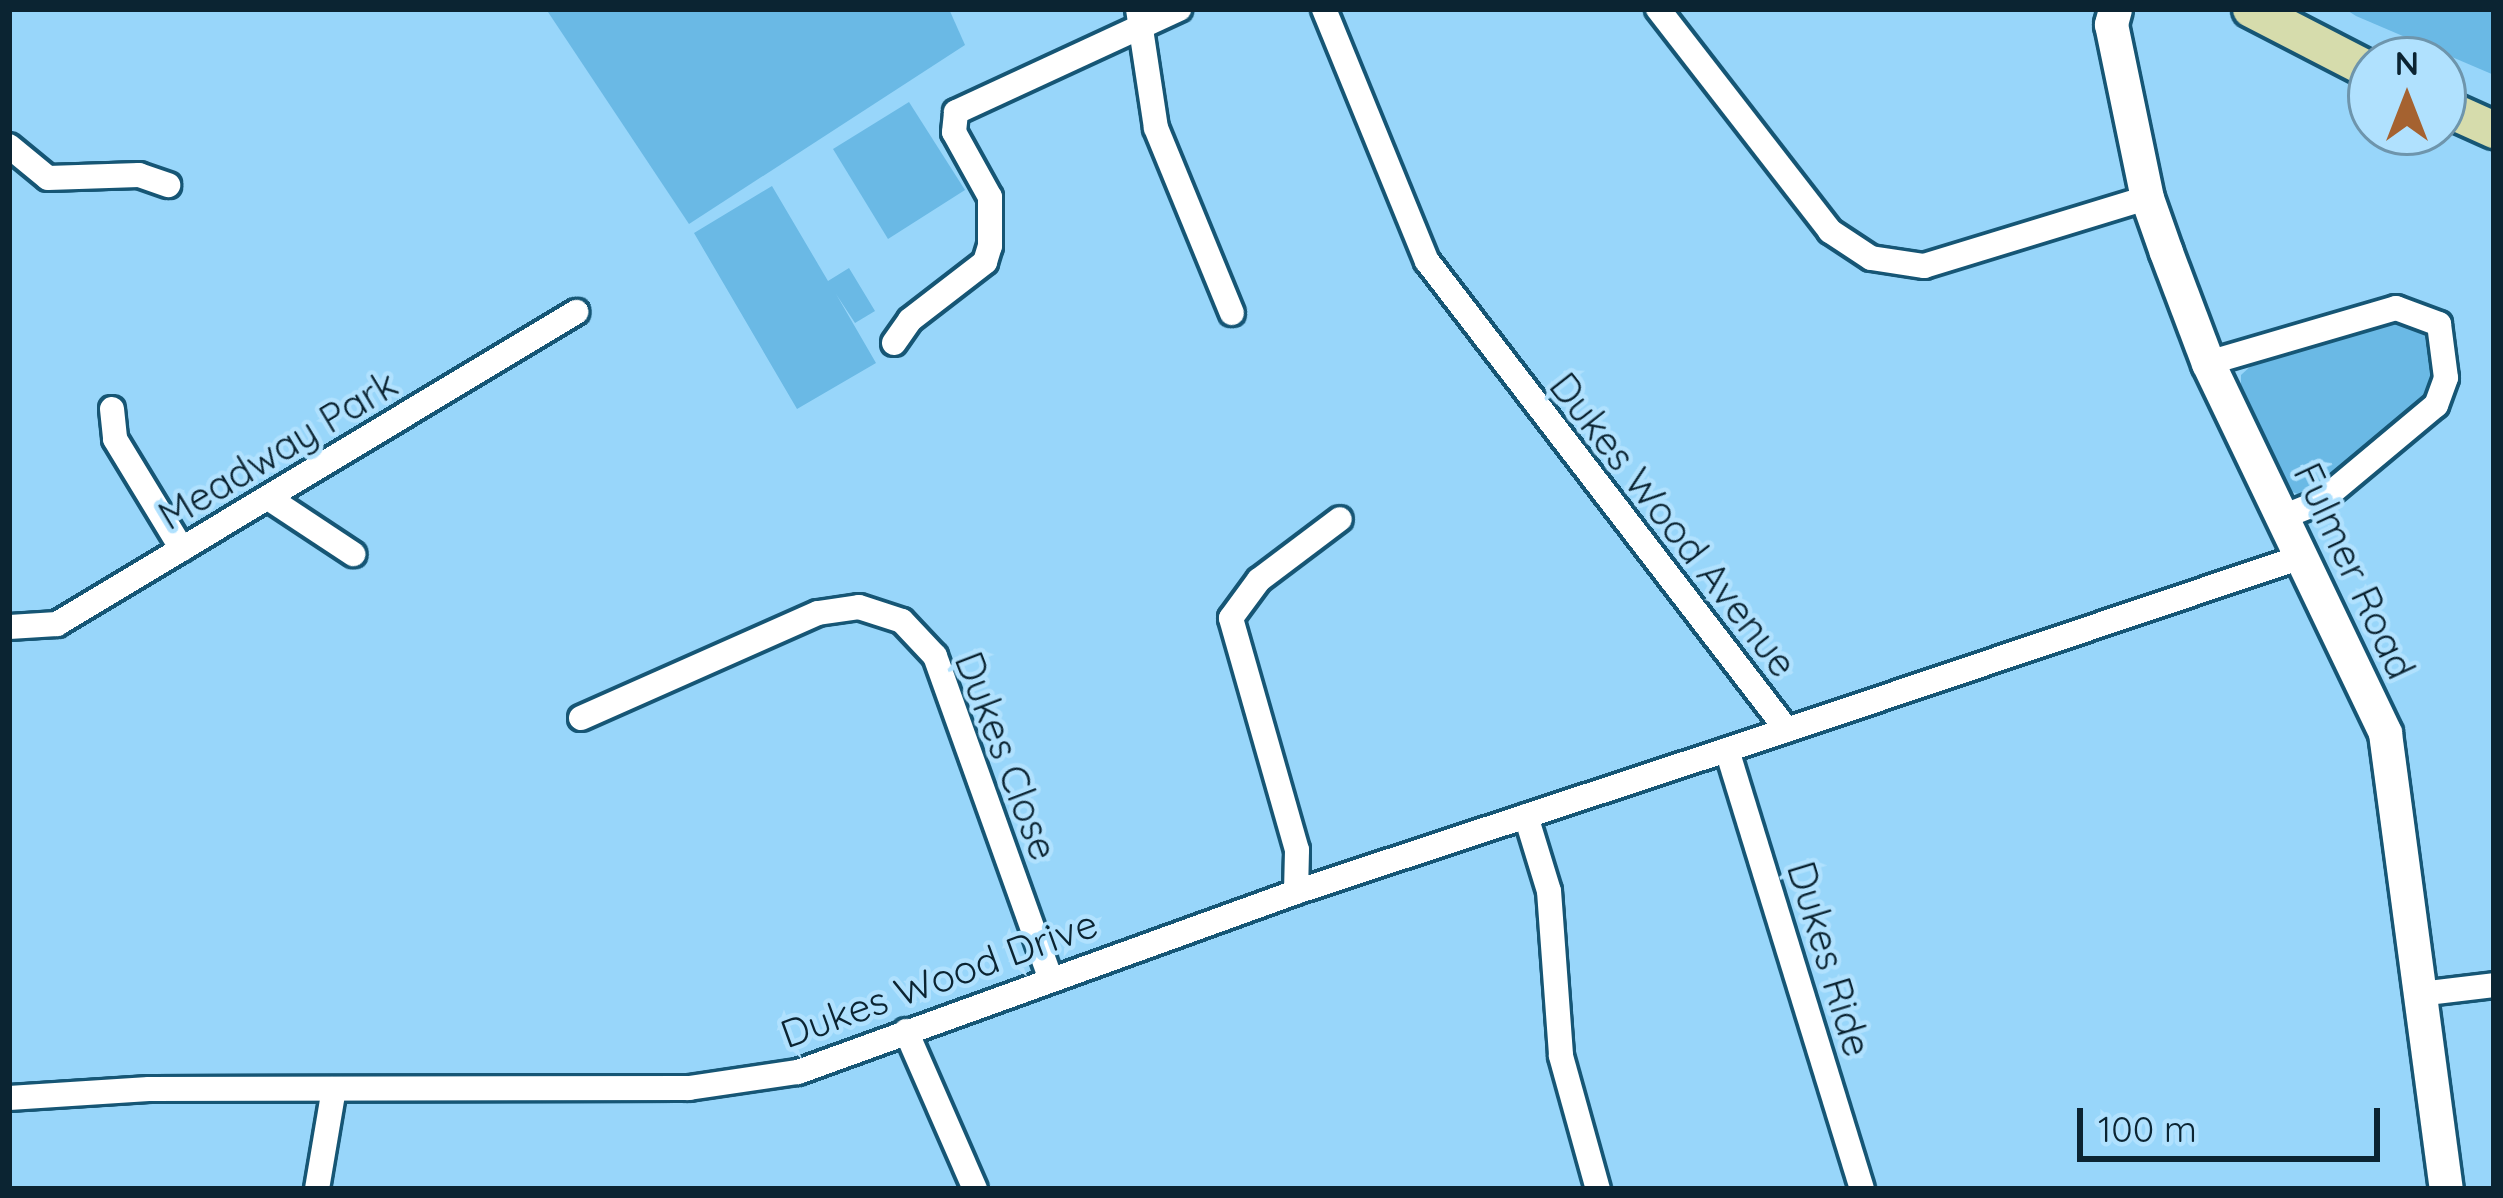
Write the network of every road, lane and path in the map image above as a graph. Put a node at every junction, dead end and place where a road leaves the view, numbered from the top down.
1 (1180, 9) edge
2 (1324, 9) edge
3 (1658, 9) edge
4 (2115, 9) edge
5 (2251, 9) edge
6 (1142, 19) edge
7 (2347, 59) edge
8 (9, 146) edge
9 (168, 185) dead end
10 (2147, 198) junction
11 (576, 312) dead end
12 (1232, 314) dead end
13 (894, 343) dead end
14 (2208, 363) junction
15 (112, 410) dead end
16 (270, 499) junction
17 (2283, 517) junction
18 (1340, 519) dead end
19 (182, 549) junction
20 (353, 554) dead end
21 (2304, 556) junction
22 (9, 628) edge
23 (580, 718) dead end
24 (1787, 730) junction
25 (1727, 750) junction
26 (1526, 816) junction
27 (1296, 892) junction
28 (1050, 978) junction
29 (2494, 985) edge
30 (2420, 994) junction
31 (906, 1031) junction
32 (334, 1089) junction
33 (9, 1098) edge
34 (316, 1189) edge
35 (976, 1189) edge
36 (1598, 1189) edge
37 (1862, 1189) edge
38 (2446, 1189) edge

1 - 6 street
2 - 24 street, Dukes Wood Avenue
3 - 10 street
4 - 10 street, Fulmer Road
5 - 7 main road
6 - 12 street
6 - 13 street
8 - 9 street
10 - 14 street, Fulmer Road
11 - 16 street, Meadway Park
14 - 17 street, Fulmer Road
14 - 17 street
15 - 19 street
16 - 19 street, Meadway Park
16 - 20 street
17 - 21 street, Fulmer Road
18 - 27 street
19 - 22 street, Meadway Park
21 - 24 street, Dukes Wood Avenue
21 - 30 street, Fulmer Road
23 - 28 street, Dukes Close
24 - 25 street, Dukes Wood Drive
25 - 26 street, Dukes Wood Drive
25 - 37 street, Dukes Ride
26 - 27 street, Dukes Wood Drive
26 - 36 street
27 - 28 street, Dukes Wood Drive
28 - 31 street, Dukes Wood Drive
29 - 30 street
30 - 38 street, Fulmer Road
31 - 32 street, Dukes Wood Drive
31 - 35 street
32 - 33 street, Dukes Wood Drive
32 - 34 street

